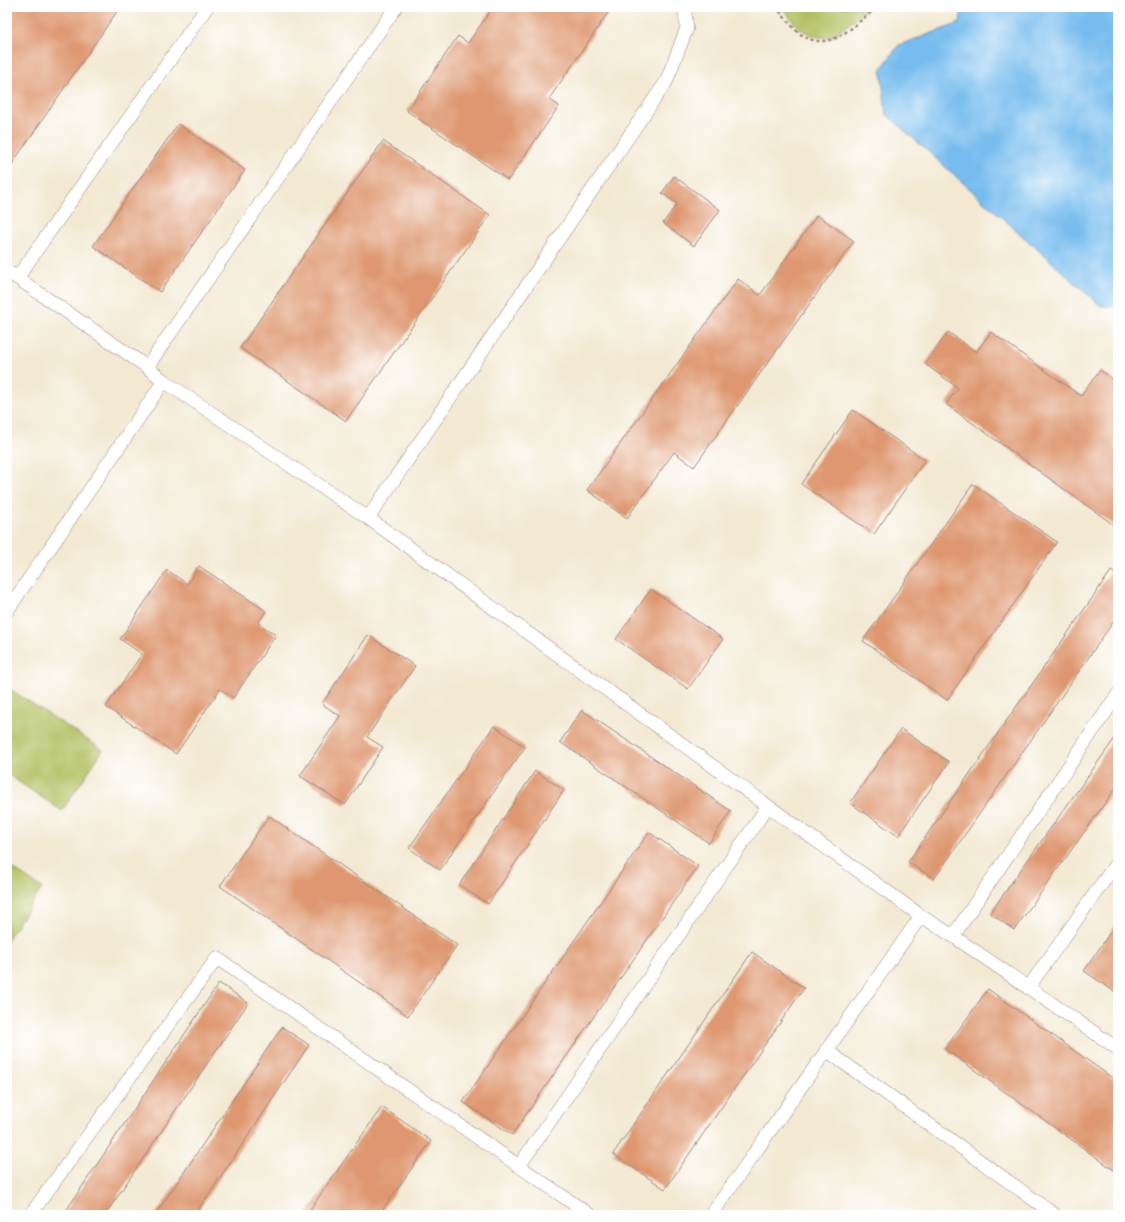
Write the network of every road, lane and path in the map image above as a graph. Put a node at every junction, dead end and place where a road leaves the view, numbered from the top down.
1 (206, 7) edge
2 (396, 7) edge
3 (684, 7) edge
4 (776, 7) edge
5 (877, 7) edge
6 (872, 8) edge
7 (12, 274) edge
8 (147, 367) junction
9 (164, 381) junction
10 (368, 518) junction
11 (7, 611) edge
12 (1118, 694) edge
13 (768, 806) junction
14 (1118, 861) edge
15 (921, 916) junction
16 (953, 936) junction
17 (1028, 988) junction
18 (1118, 1049) edge
19 (826, 1050) junction
20 (519, 1166) junction
21 (30, 1215) edge
22 (590, 1215) edge
23 (711, 1215) edge
24 (1055, 1215) edge

1 - 7 lane
2 - 8 lane
3 - 10 lane
4 - 6 path
5 - 6 path
7 - 8 lane
8 - 9 lane
9 - 10 lane
9 - 11 lane
10 - 13 lane
12 - 16 lane
13 - 15 lane
13 - 20 lane
14 - 17 lane
15 - 16 lane
15 - 19 lane
16 - 17 lane
17 - 18 lane
19 - 23 lane
19 - 24 lane
20 - 21 lane
20 - 22 lane

